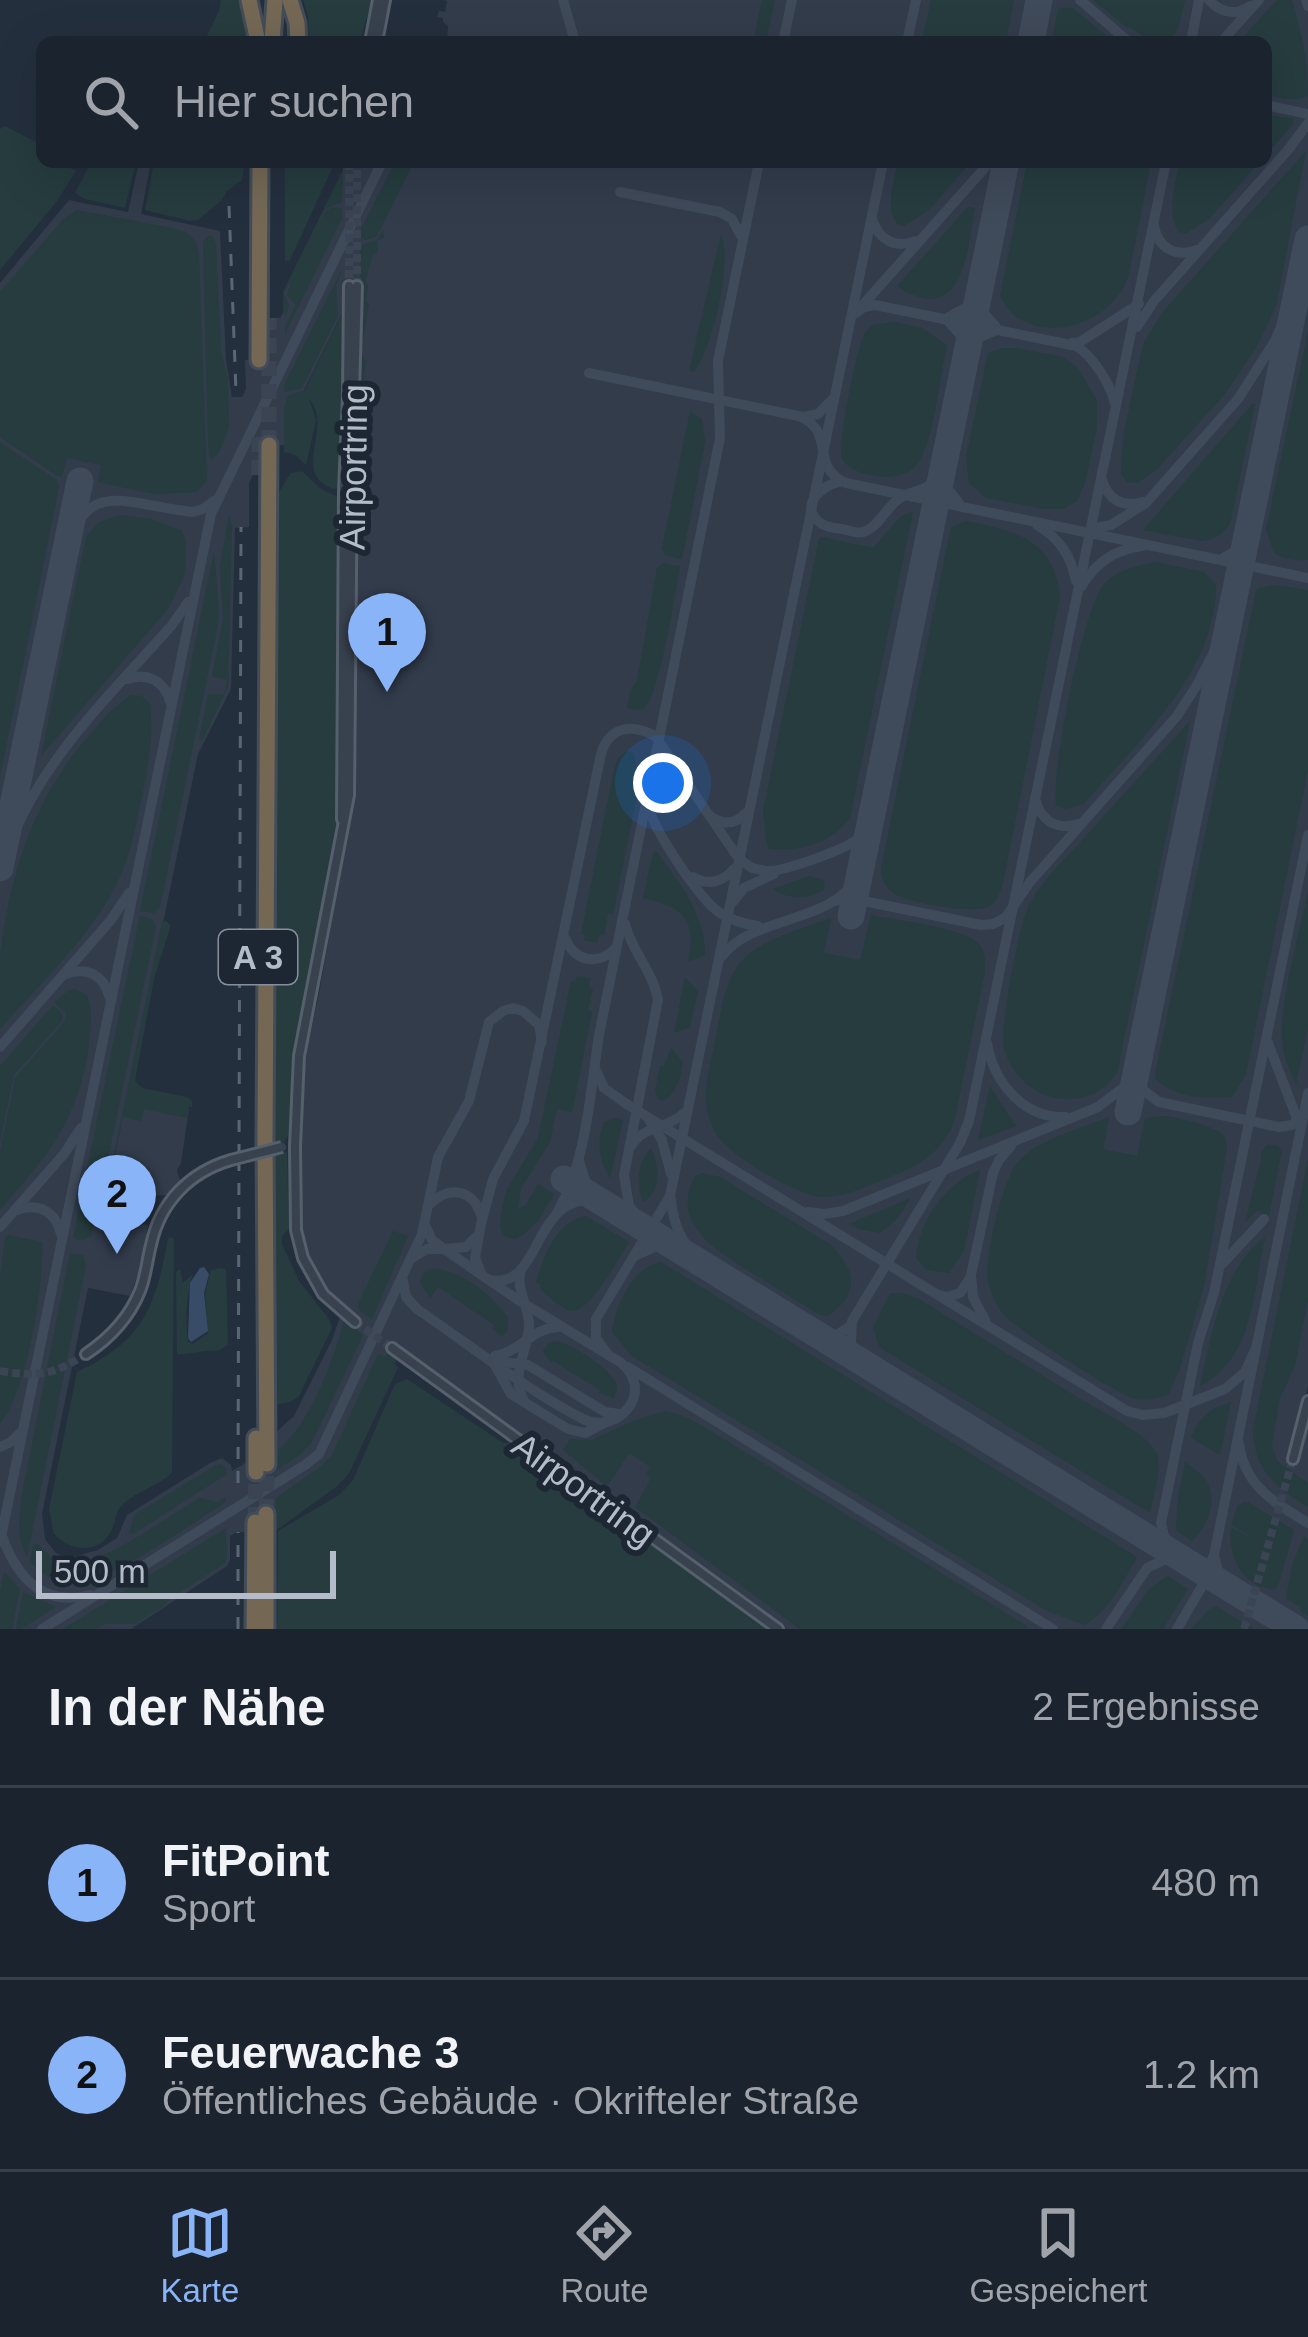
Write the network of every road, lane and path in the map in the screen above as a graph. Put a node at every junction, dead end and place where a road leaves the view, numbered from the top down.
1 (249, 0) edge
2 (265, 0) edge
3 (275, 0) edge
4 (290, 0) edge
5 (382, 0) edge
6 (258, 36) edge
7 (261, 36) edge
8 (272, 36) edge
9 (298, 36) edge
10 (375, 36) edge
11 (260, 168) edge
12 (269, 168) edge
13 (353, 286) tunnel mouth
14 (269, 318) tunnel mouth
15 (259, 360) dead end
16 (269, 445) tunnel mouth
17 (259, 475) tunnel mouth
18 (295, 1146) junction
19 (355, 1322) tunnel mouth
20 (392, 1348) tunnel mouth
21 (86, 1354) tunnel mouth
22 (1308, 1401) edge
23 (1293, 1459) tunnel mouth
24 (254, 1629) edge
25 (266, 1629) edge
26 (778, 1629) edge

1 - 6 highway
2 - 7 highway
3 - 8 highway
4 - 9 highway
5 - 10 street
11 - 15 highway
12 - 14 highway
13 - 18 street, Airportring
16 - 17 highway, A 3
18 - 19 street, Airportring
18 - 21 street, bridge
20 - 26 street, Airportring
22 - 23 street
24 - 25 highway

